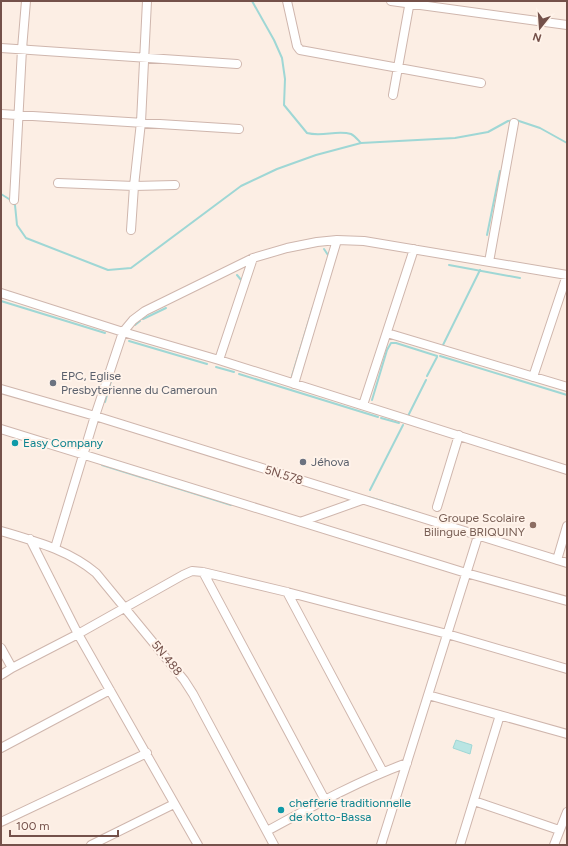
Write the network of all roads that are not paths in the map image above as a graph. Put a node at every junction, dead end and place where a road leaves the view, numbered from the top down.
1 (26, 1) edge
2 (147, 1) edge
3 (287, 1) edge
4 (391, 1) edge
5 (410, 2) edge
6 (567, 25) edge
7 (1, 48) edge
8 (22, 49) junction
9 (143, 57) junction
10 (237, 64) dead end
11 (398, 68) junction
12 (481, 83) dead end
13 (393, 95) dead end
14 (1, 114) edge
15 (19, 115) junction
16 (141, 122) junction
17 (514, 123) dead end
18 (239, 129) dead end
19 (58, 183) dead end
20 (175, 185) dead end
21 (134, 186) junction
22 (14, 200) dead end
23 (131, 230) dead end
24 (337, 240) junction
25 (414, 249) junction
26 (253, 258) junction
27 (489, 262) junction
28 (567, 275) edge
29 (1, 294) edge
30 (123, 332) junction
31 (387, 333) junction
32 (219, 360) junction
33 (533, 377) junction
34 (294, 384) junction
35 (567, 387) edge
36 (1, 389) edge
37 (364, 406) junction
38 (95, 416) junction
39 (1, 428) edge
40 (459, 436) junction
41 (83, 455) junction
42 (567, 470) edge
43 (362, 500) junction
44 (437, 507) dead end
45 (303, 521) junction
46 (567, 526) edge
47 (1, 531) edge
48 (478, 536) junction
49 (30, 540) junction
50 (55, 548) junction
51 (556, 560) junction
52 (567, 563) edge
53 (203, 572) junction
54 (466, 573) junction
55 (287, 592) junction
56 (567, 601) edge
57 (125, 607) junction
58 (78, 634) junction
59 (447, 634) junction
60 (1, 648) edge
61 (12, 668) junction
62 (567, 669) edge
63 (1, 675) edge
64 (110, 690) junction
65 (428, 695) junction
66 (500, 715) junction
67 (567, 734) edge
68 (1, 748) edge
69 (147, 753) junction
70 (407, 763) junction
71 (383, 772) junction
72 (325, 800) junction
73 (474, 801) junction
74 (174, 804) junction
75 (567, 812) edge
76 (1, 822) edge
77 (559, 830) junction
78 (267, 831) junction
79 (91, 845) edge
80 (198, 845) edge
81 (274, 845) edge
82 (381, 845) edge
83 (460, 845) edge
84 (554, 845) edge

1 - 8 street
2 - 9 street
3 - 11 street
4 - 5 street
5 - 6 street
5 - 11 street
7 - 8 street
8 - 9 street
8 - 15 street
9 - 10 street
9 - 16 street
11 - 12 street
11 - 13 street
14 - 15 street
15 - 16 street
15 - 22 street
16 - 18 street
16 - 21 street
17 - 27 street
19 - 21 street
20 - 21 street
21 - 23 street
24 - 25 street
24 - 26 street
24 - 34 street
25 - 27 street
25 - 31 street
26 - 30 street
26 - 32 street
27 - 28 street
28 - 33 street
29 - 30 street
30 - 32 street
30 - 38 street
31 - 33 street
31 - 37 street
32 - 34 street
33 - 35 street
34 - 37 street
36 - 38 street, 5N.578
37 - 40 street
38 - 41 street
38 - 43 street, 5N.578
39 - 41 street
40 - 42 street
40 - 44 street
41 - 45 street
41 - 50 street
43 - 45 street
43 - 48 street, 5N.578
45 - 54 street
46 - 51 street
47 - 49 street, 5N.488
48 - 51 street, 5N.578
48 - 54 street
49 - 50 street, 5N.488
49 - 58 street
50 - 57 street, 5N.488
51 - 52 street, 5N.578
53 - 55 street
53 - 57 street
53 - 72 street
54 - 56 street
54 - 59 street
55 - 59 street
55 - 71 street
57 - 58 street
57 - 78 street, 5N.488
58 - 61 street
58 - 64 street
59 - 62 street
59 - 65 street
60 - 61 street
61 - 63 street
64 - 68 street
64 - 69 street
65 - 66 street
65 - 70 street
66 - 67 street
66 - 73 street
69 - 74 street
69 - 76 street
70 - 71 street
70 - 82 street
71 - 72 street
72 - 78 street
73 - 77 street
73 - 83 street
74 - 79 street
74 - 80 street
75 - 77 street
77 - 84 street
78 - 81 street, 5N.488

